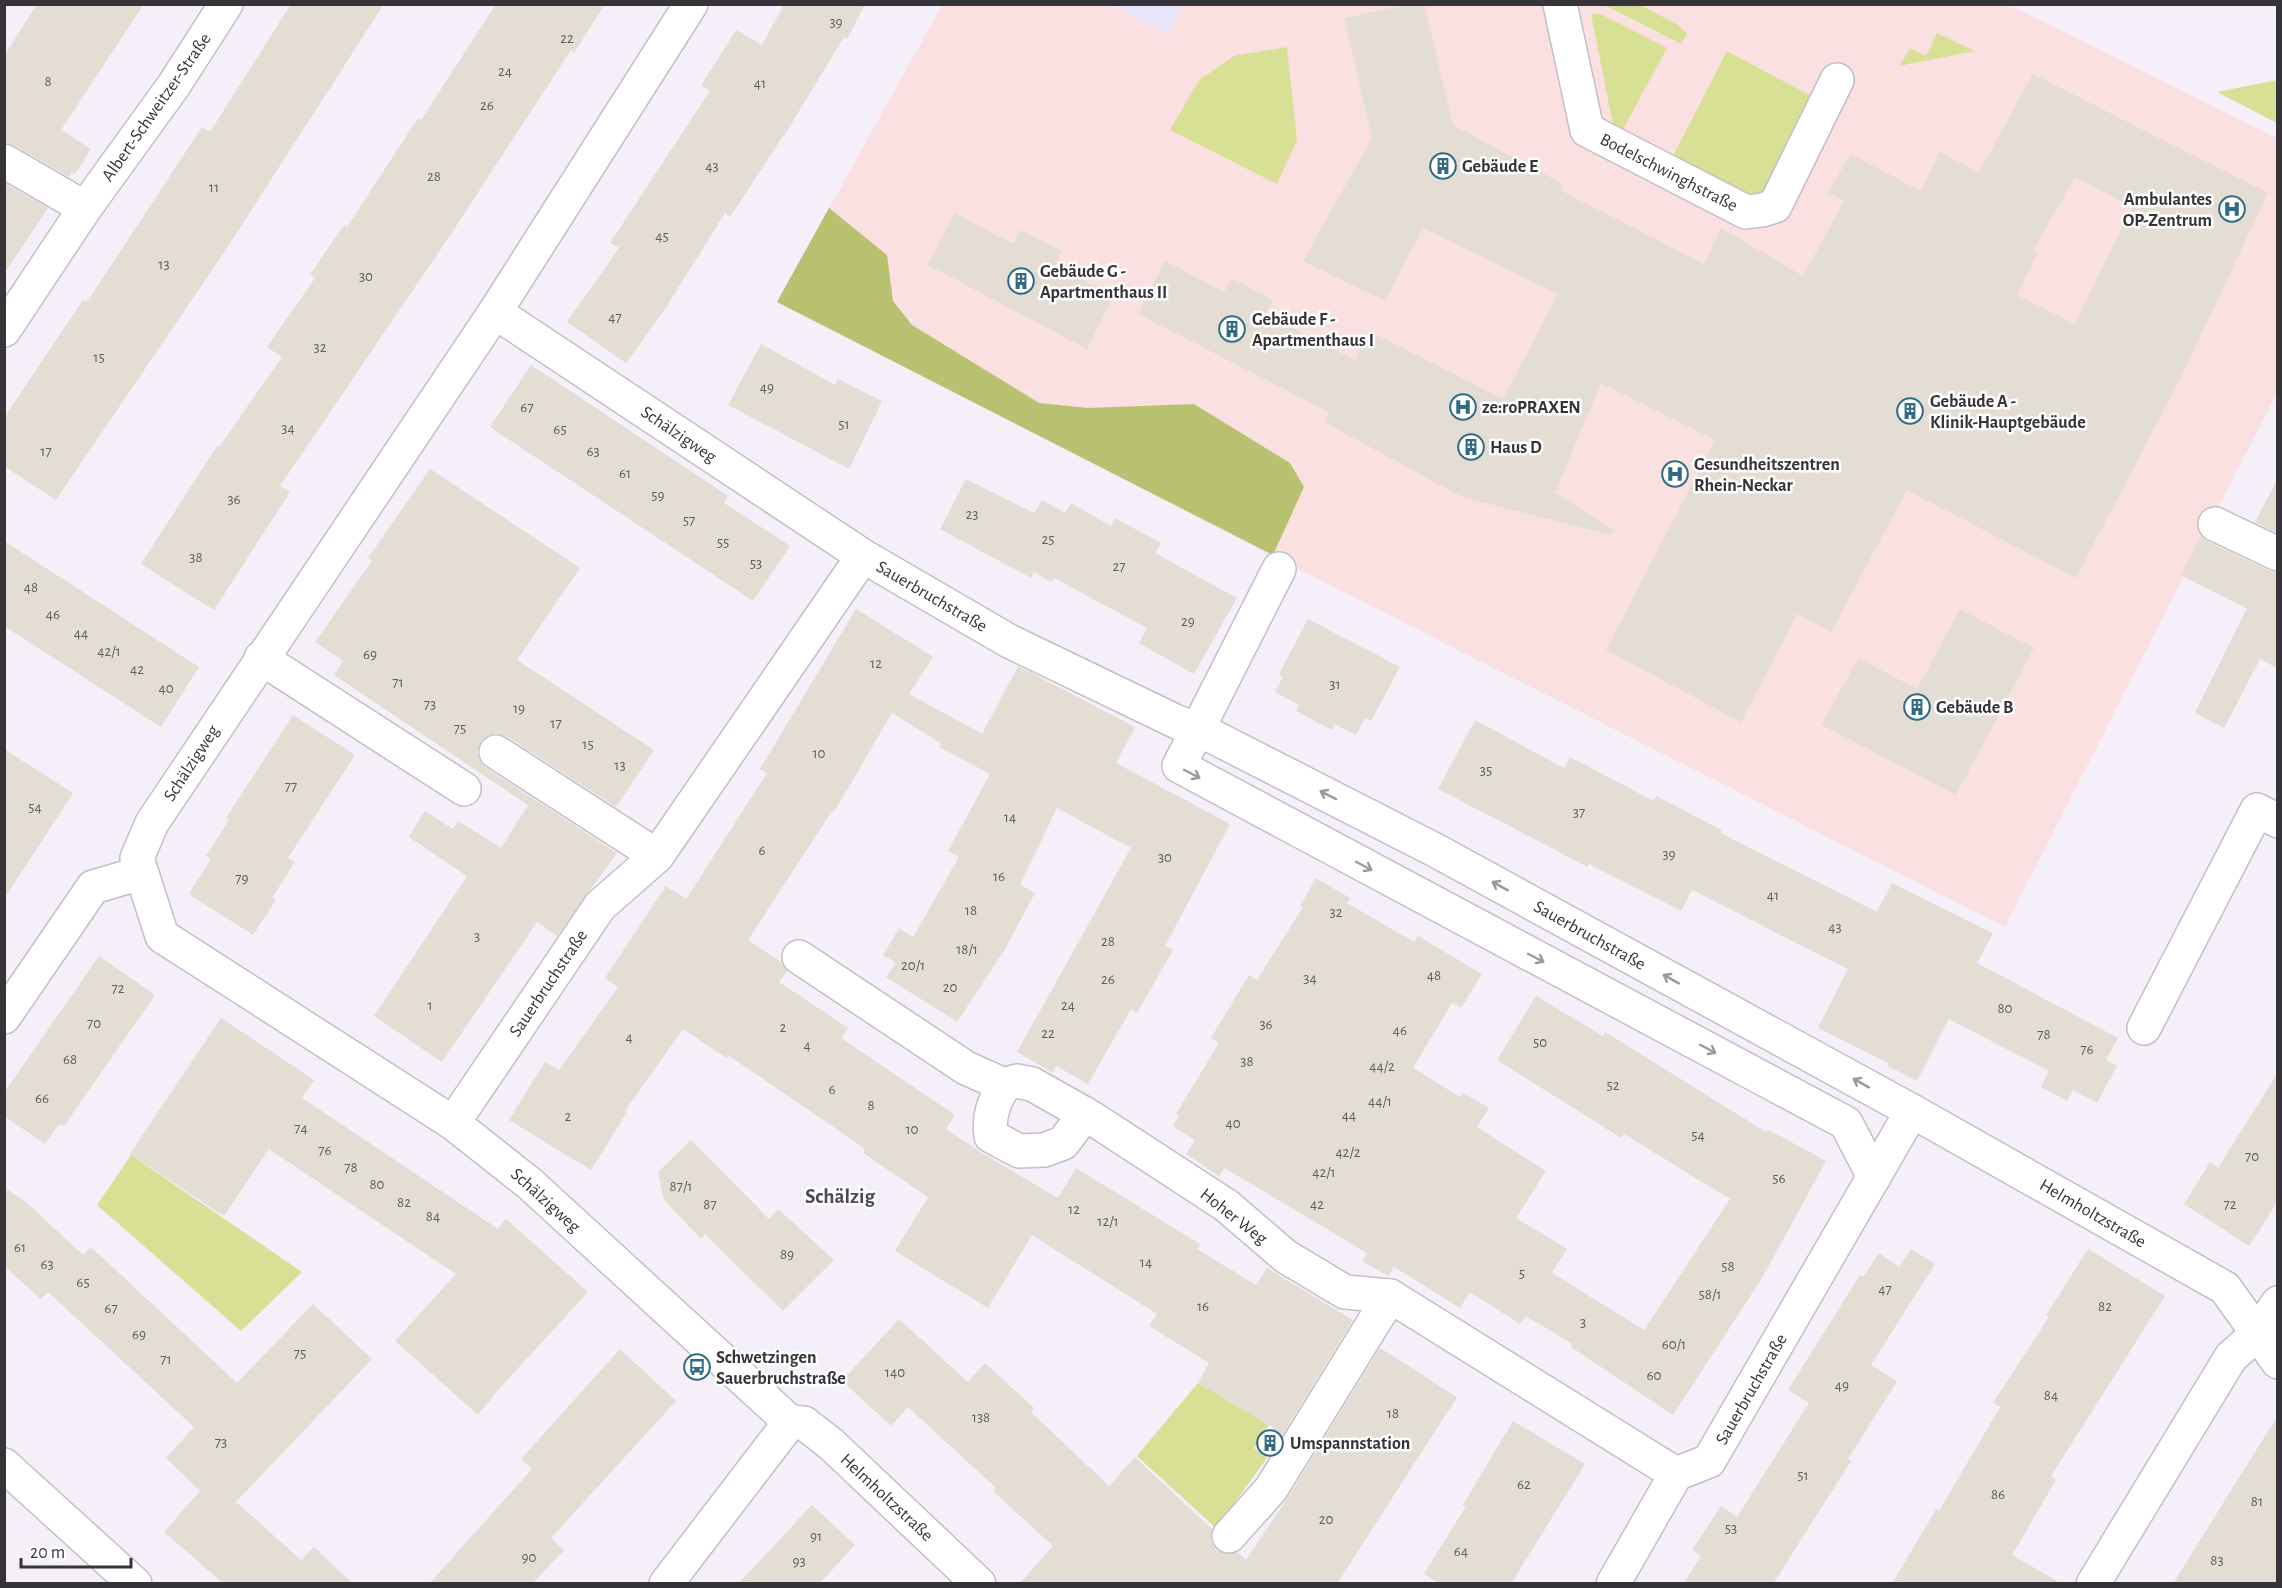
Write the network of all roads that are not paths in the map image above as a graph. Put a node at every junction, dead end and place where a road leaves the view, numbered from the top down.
1 (226, 4) edge
2 (691, 4) edge
3 (1560, 4) edge
4 (1837, 80) dead end
5 (4, 161) edge
6 (85, 208) junction
7 (495, 312) junction
8 (4, 330) edge
9 (2215, 524) dead end
10 (2277, 554) edge
11 (863, 556) junction
12 (1279, 569) dead end
13 (261, 658) junction
14 (1198, 729) junction
15 (496, 752) dead end
16 (464, 789) dead end
17 (2277, 821) edge
18 (657, 856) junction
19 (141, 873) junction
20 (799, 957) dead end
21 (4, 1017) edge
22 (2144, 1028) dead end
23 (1004, 1085) junction
24 (1912, 1111) junction
25 (1085, 1114) junction
26 (453, 1123) junction
27 (1874, 1177) junction
28 (1390, 1296) junction
29 (2277, 1303) edge
30 (2258, 1334) junction
31 (2277, 1362) edge
32 (790, 1422) junction
33 (4, 1465) edge
34 (1676, 1474) junction
35 (1229, 1536) dead end
36 (135, 1584) edge
37 (666, 1584) edge
38 (979, 1584) edge
39 (1612, 1584) edge
40 (2093, 1584) edge

1 - 6 street, Albert-Schweitzer-Straße
2 - 7 street, Schälzigweg
3 - 4 street, Bodelschwinghstraße
5 - 6 street
6 - 8 street, Albert-Schweitzer-Straße
7 - 11 street, Schälzigweg
7 - 13 street, Schälzigweg
9 - 10 street
11 - 14 street, Sauerbruchstraße
11 - 18 street, Sauerbruchstraße
12 - 14 street
13 - 16 street
13 - 19 street, Schälzigweg
24 -> 14 street, Sauerbruchstraße
14 -> 27 street
15 - 18 street
17 - 22 street
18 - 26 street, Sauerbruchstraße
19 - 21 street
19 - 26 street, Schälzigweg
20 - 23 street, Hoher Weg
23 - 25 street, Hoher Weg
23 - 25 street
24 - 27 street, Sauerbruchstraße
24 - 30 street, Helmholtzstraße
25 - 28 street, Hoher Weg
26 - 32 street, Schälzigweg
27 - 34 street, Sauerbruchstraße
28 - 34 street, Hoher Weg
28 - 35 street
29 - 30 street
30 - 31 street, Helmholtzstraße
30 - 40 street
32 - 37 street
32 - 38 street, Helmholtzstraße
33 - 36 street
34 - 39 street

